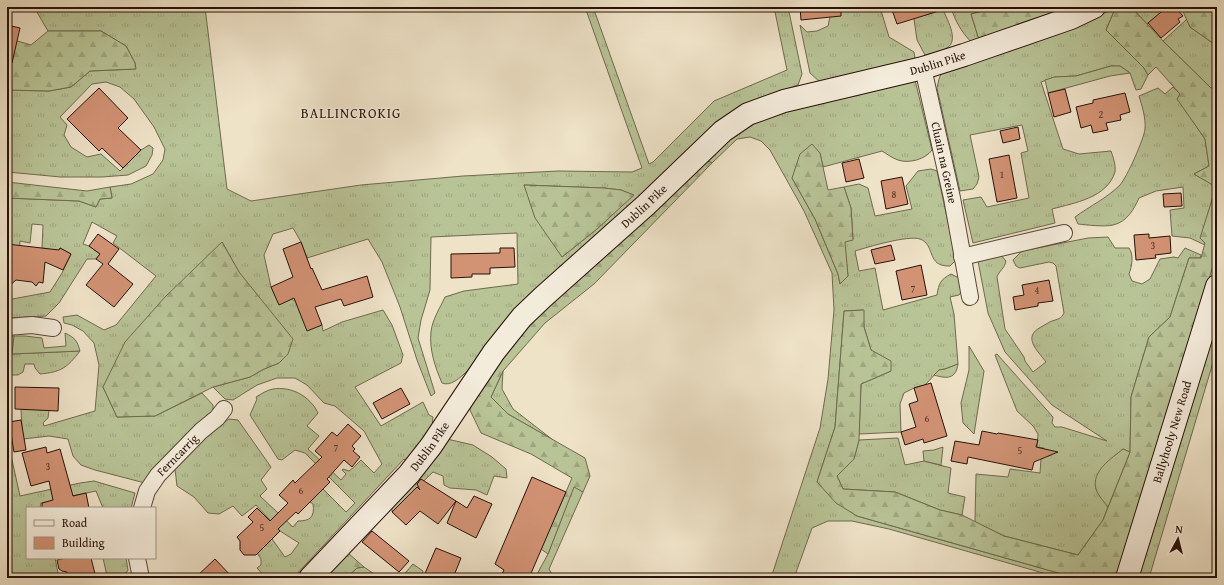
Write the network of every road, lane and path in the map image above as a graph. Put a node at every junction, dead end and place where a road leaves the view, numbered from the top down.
1 (1094, 7) edge
2 (923, 68) junction
3 (1064, 233) dead end
4 (962, 257) junction
5 (1217, 286) edge
6 (970, 297) dead end
7 (7, 327) edge
8 (53, 328) dead end
9 (224, 409) dead end
10 (142, 507) edge
11 (137, 559) edge
12 (141, 578) edge
13 (310, 578) edge
14 (1127, 578) edge

1 - 2 street, Dublin Pike
2 - 4 street, Cluain na Greine
2 - 13 street, Dublin Pike
3 - 4 street
4 - 6 street, Cluain na Greine
5 - 14 street, Ballyhooly New Road
7 - 8 street
9 - 10 street, Ferncarrig
11 - 12 street

